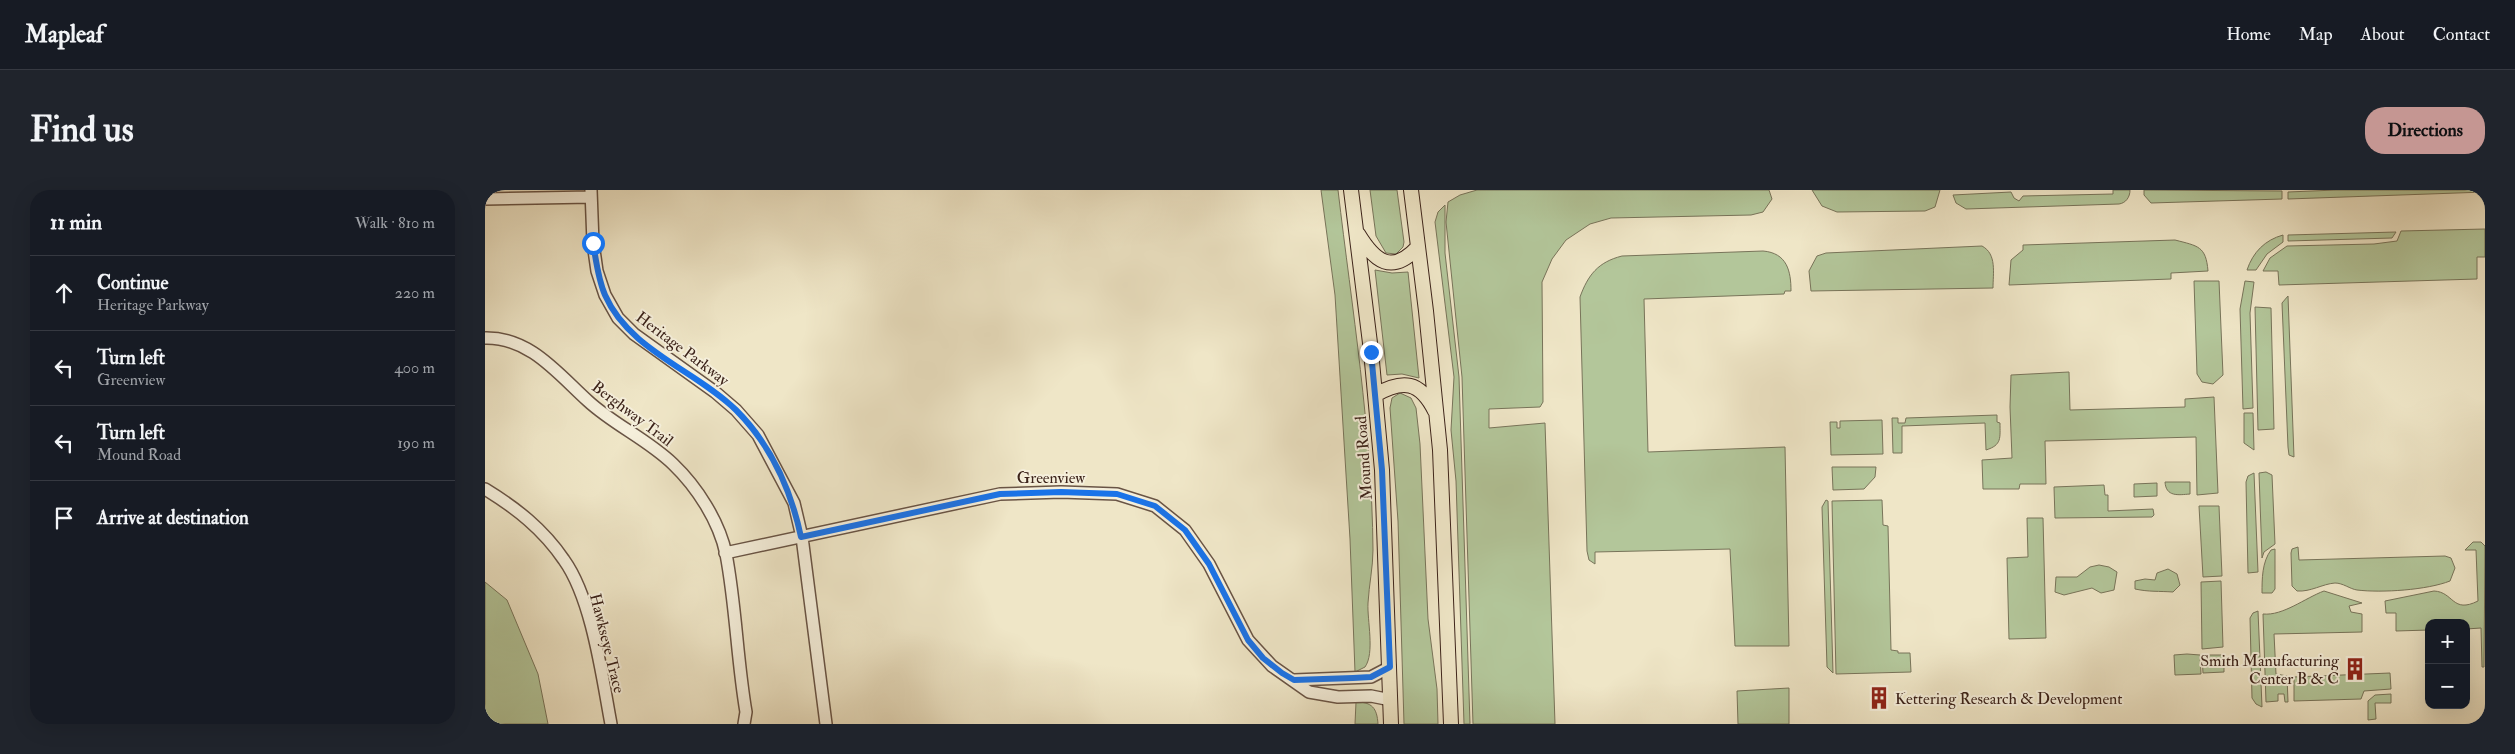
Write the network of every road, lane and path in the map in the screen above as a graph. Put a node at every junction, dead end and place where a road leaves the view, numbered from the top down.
1 (1351, 190) edge
2 (1411, 190) edge
3 (591, 194) edge
4 (485, 199) edge
5 (1356, 231) junction
6 (1418, 247) junction
7 (485, 338) edge
8 (1375, 395) junction
9 (1437, 417) junction
10 (485, 489) edge
11 (801, 537) junction
12 (725, 553) junction
13 (1390, 667) junction
14 (1294, 680) junction
15 (1391, 700) junction
16 (611, 724) edge
17 (744, 724) edge
18 (826, 724) edge
19 (1391, 724) edge
20 (1451, 724) edge

1 - 5 main road, Mound Road
2 - 6 main road
3 - 4 street
3 - 11 street, Heritage Parkway
5 - 6 main road
5 - 8 main road, Mound Road
6 - 9 main road
7 - 12 street, Berghway Trail
8 - 9 main road
8 - 13 main road, Mound Road
9 - 20 main road
10 - 16 street, Hawkseye Trace
11 - 12 street, Greenview
11 - 14 street, Greenview
11 - 18 street, Heritage Parkway
12 - 17 street
13 - 14 street
13 - 15 main road, Mound Road
14 - 15 street, Greenview
15 - 19 main road, Mound Road

